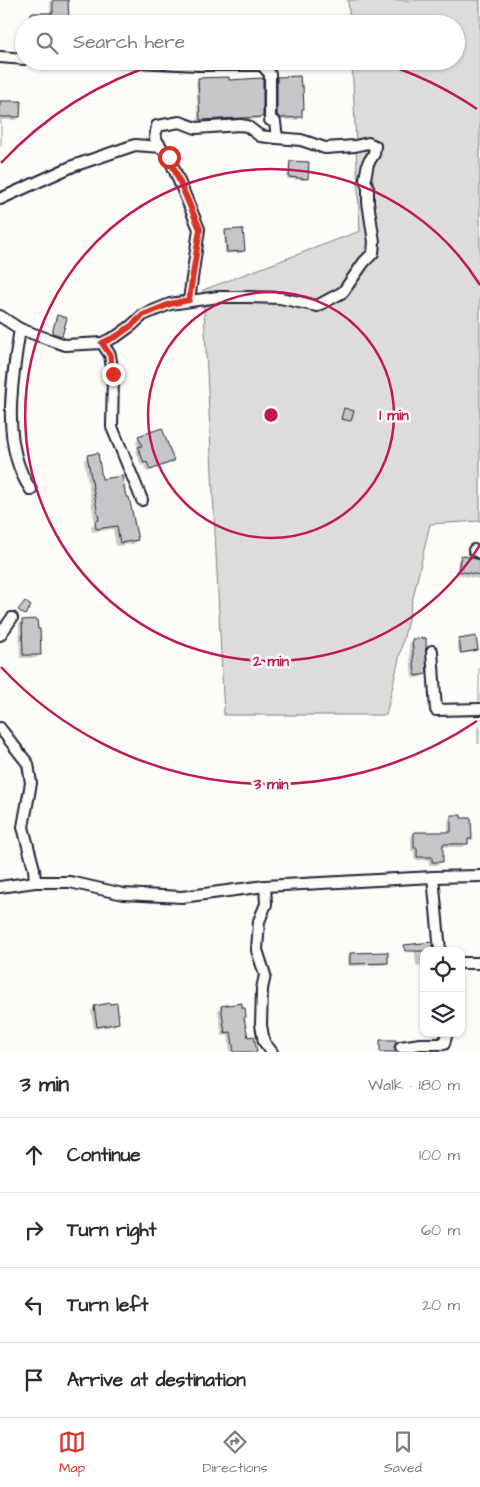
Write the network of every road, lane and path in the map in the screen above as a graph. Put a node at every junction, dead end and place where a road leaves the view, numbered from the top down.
1 (0, 58) edge
2 (15, 59) edge
3 (15, 61) edge
4 (0, 66) edge
5 (266, 70) edge
6 (277, 138) junction
7 (160, 147) junction
8 (0, 199) edge
9 (189, 300) junction
10 (0, 316) edge
11 (20, 329) junction
12 (102, 343) junction
13 (31, 490) dead end
14 (142, 500) dead end
15 (12, 618) dead end
16 (0, 635) edge
17 (432, 652) dead end
18 (480, 709) edge
19 (0, 728) edge
20 (480, 876) edge
21 (433, 877) junction
22 (35, 882) junction
23 (264, 886) junction
24 (0, 887) edge
25 (440, 947) edge
26 (465, 963) edge
27 (480, 963) edge
28 (446, 1037) edge
29 (401, 1047) dead end
30 (272, 1052) edge

1 - 2 street
3 - 4 street
5 - 6 street
6 - 7 street
6 - 9 street
7 - 8 street
7 - 9 street
9 - 12 street
10 - 11 street
11 - 12 street
11 - 13 street
12 - 14 street
15 - 16 street
17 - 18 street
19 - 22 street
20 - 21 street
21 - 23 street
21 - 25 street
22 - 23 street
22 - 24 street
23 - 30 street
26 - 27 street
28 - 29 street

